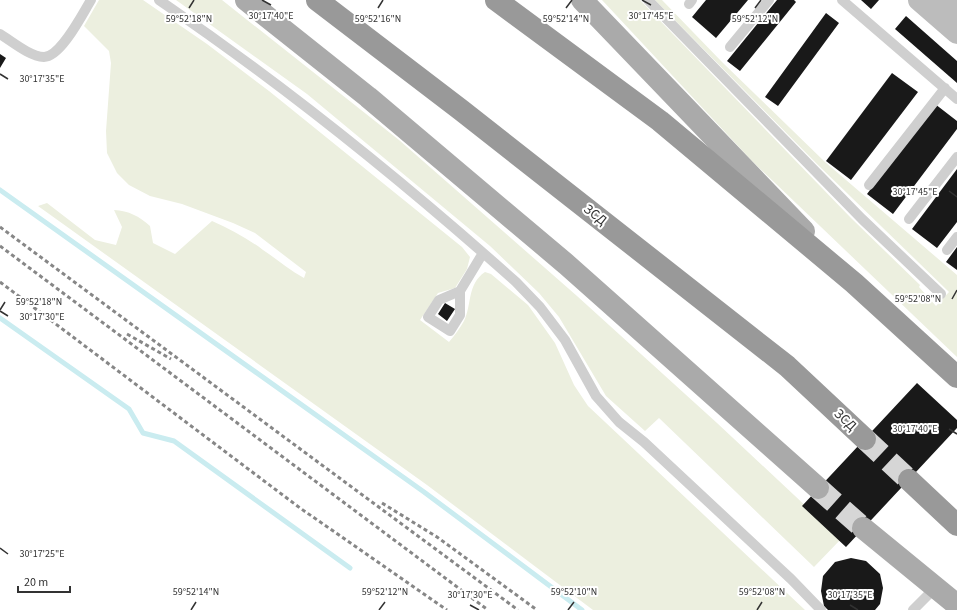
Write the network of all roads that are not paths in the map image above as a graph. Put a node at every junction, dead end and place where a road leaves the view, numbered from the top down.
1 (91, 0) edge
2 (158, 0) edge
3 (246, 0) edge
4 (317, 0) edge
5 (496, 0) edge
6 (582, 0) edge
7 (648, 0) edge
8 (769, 0) edge
9 (842, 0) edge
10 (919, 0) edge
11 (946, 0) edge
12 (957, 9) edge
13 (957, 33) edge
14 (0, 34) edge
15 (730, 47) dead end
16 (945, 88) junction
17 (957, 99) edge
18 (957, 157) edge
19 (869, 184) dead end
20 (909, 219) dead end
21 (957, 236) edge
22 (946, 250) dead end
23 (483, 253) junction
24 (854, 283) junction
25 (460, 291) dead end
26 (941, 294) dead end
27 (957, 377) edge
28 (865, 439) tunnel mouth
29 (909, 480) tunnel mouth
30 (818, 488) tunnel mouth
31 (957, 525) edge
32 (863, 528) tunnel mouth
33 (936, 587) junction
34 (957, 605) edge
35 (821, 610) edge
36 (913, 610) edge

1 - 14 lane
2 - 23 lane
3 - 30 main road
4 - 28 highway, ЗСД
5 - 24 highway
6 - 24 main road
7 - 26 lane
8 - 15 lane
9 - 16 lane
10 - 13 main road
11 - 12 main road
16 - 17 lane
16 - 19 lane
18 - 20 lane
21 - 22 lane
23 - 25 lane
23 - 35 lane
24 - 27 highway
29 - 31 highway
32 - 33 main road
33 - 34 main road
33 - 36 lane

